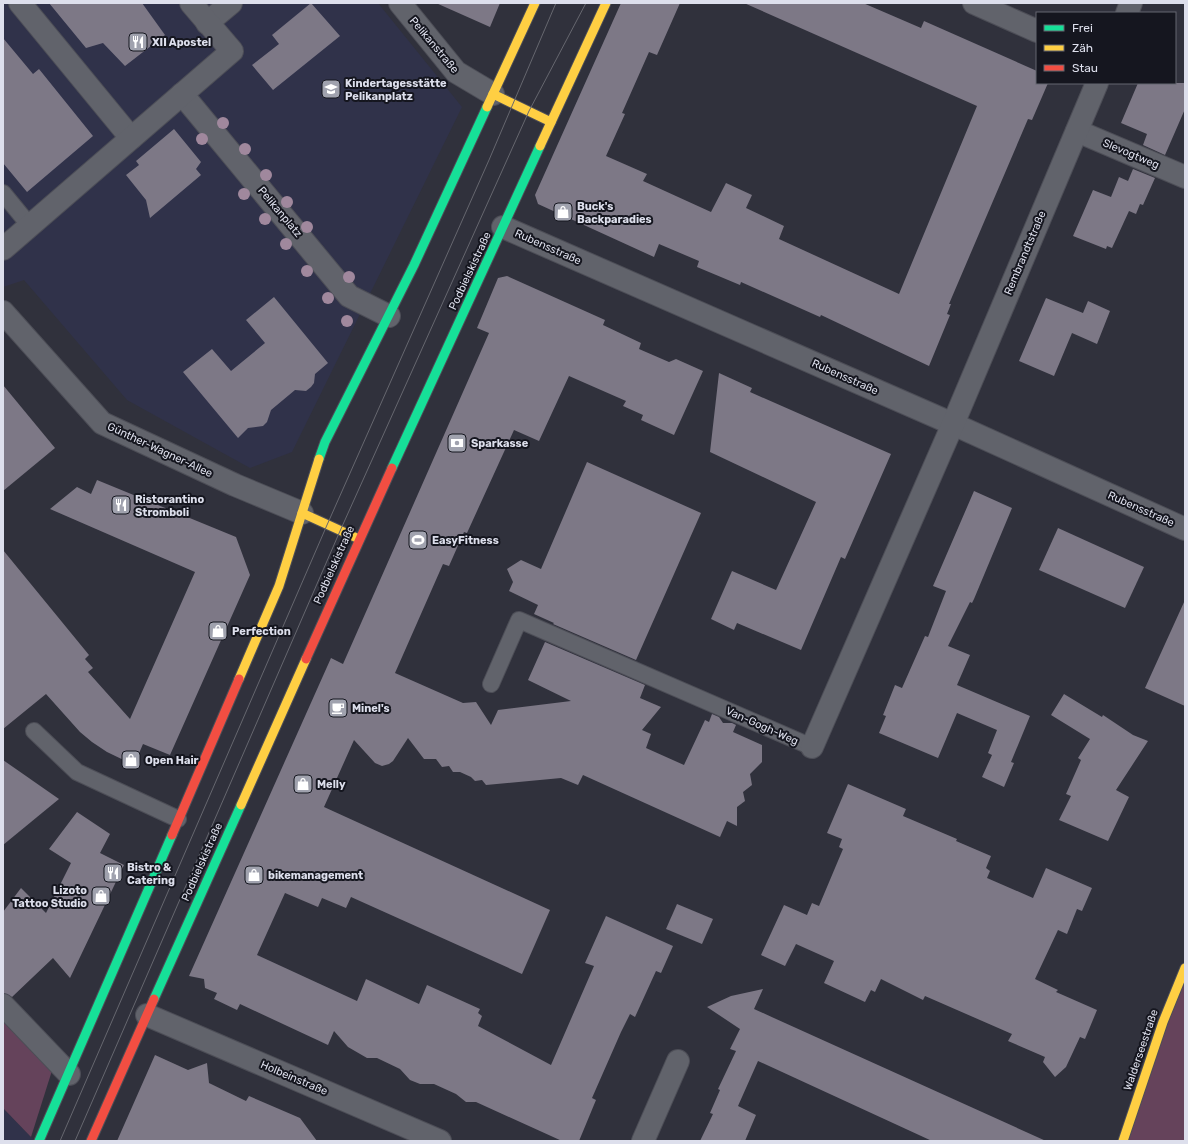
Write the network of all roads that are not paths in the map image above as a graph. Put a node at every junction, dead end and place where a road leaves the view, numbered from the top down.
1 (20, 3) edge
2 (191, 3) edge
3 (231, 3) edge
4 (400, 3) edge
5 (535, 3) edge
6 (606, 3) edge
7 (974, 3) edge
8 (207, 23) junction
9 (1036, 31) edge
10 (1097, 84) edge
11 (182, 94) junction
12 (493, 94) junction
13 (551, 122) junction
14 (1077, 131) junction
15 (131, 138) junction
16 (1185, 177) edge
17 (3, 193) edge
18 (30, 226) junction
19 (503, 227) junction
20 (3, 249) edge
21 (3, 312) edge
22 (389, 316) junction
23 (3, 328) edge
24 (25, 336) junction
25 (953, 424) junction
26 (302, 513) junction
27 (1185, 529) edge
28 (359, 539) junction
29 (491, 684) dead end
30 (34, 731) dead end
31 (812, 747) joint
32 (178, 818) junction
33 (1185, 968) edge
34 (3, 1005) edge
35 (147, 1015) junction
36 (678, 1061) dead end
37 (69, 1074) junction
38 (39, 1141) edge
39 (90, 1141) edge
40 (440, 1141) edge
41 (643, 1141) edge
42 (1123, 1141) edge

1 - 15 street
2 - 8 street
3 - 8 street
4 - 12 street, Pelikanstraße
5 - 12 main road
6 - 13 main road, Podbielskistraße
7 - 9 street
8 - 11 street
10 - 14 street, Rembrandtstraße
11 - 15 street
11 - 22 street, Pelikanplatz
12 - 13 main road
12 - 22 main road
13 - 19 main road, Podbielskistraße
14 - 16 street, Slevogtweg
14 - 25 street, Rembrandtstraße
15 - 18 street
17 - 18 lane
18 - 20 street
19 - 25 street, Rubensstraße
19 - 28 main road, Podbielskistraße
21 - 24 street, Günther-Wagner-Allee
22 - 26 main road
23 - 24 street, Günther-Wagner-Allee
24 - 26 street, Günther-Wagner-Allee
25 - 27 street, Rubensstraße
25 - 31 street, Van-Gogh-Weg
26 - 28 main road
26 - 32 main road
28 - 35 main road, Podbielskistraße
29 - 31 lane, Van-Gogh-Weg
30 - 32 lane
32 - 37 main road
33 - 42 main road, Walderseestraße
34 - 37 street
35 - 39 main road, Podbielskistraße
35 - 40 street, Holbeinstraße
36 - 41 street
37 - 38 main road

